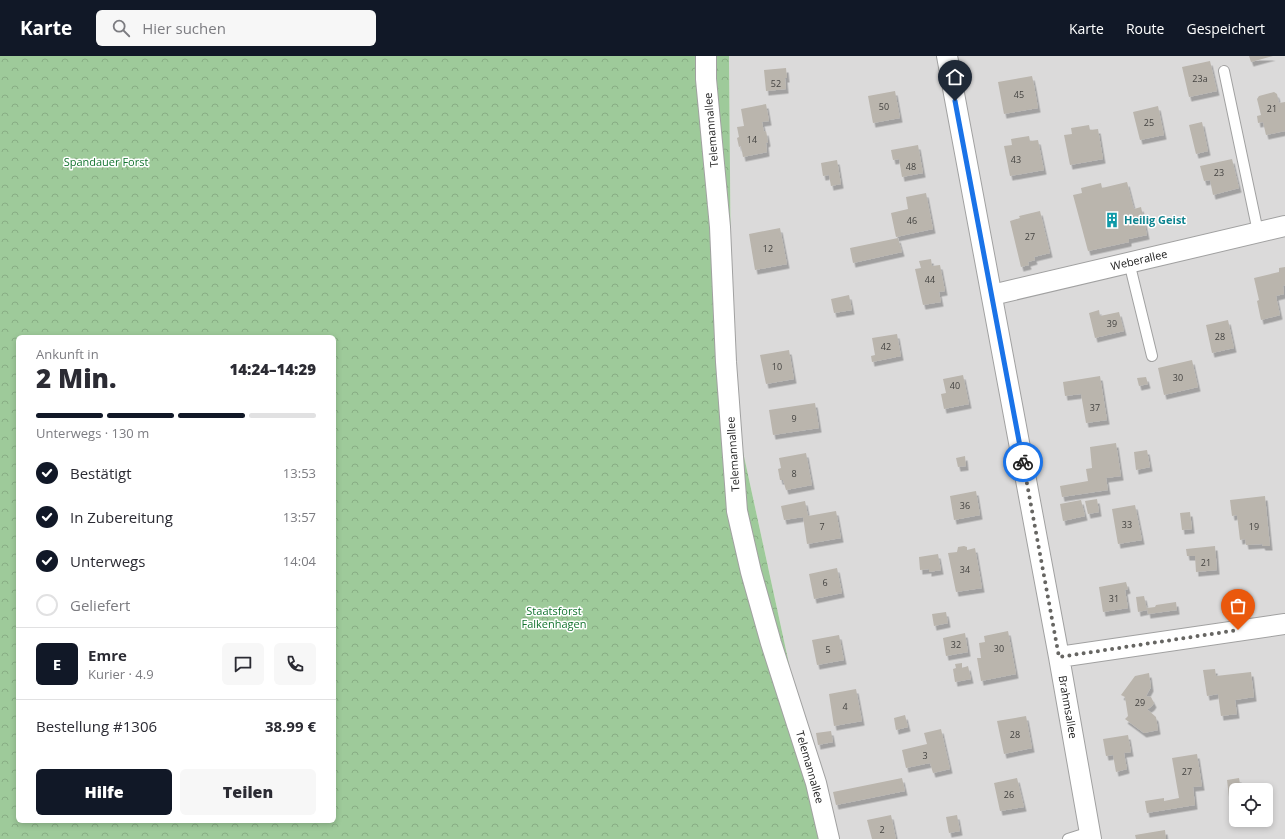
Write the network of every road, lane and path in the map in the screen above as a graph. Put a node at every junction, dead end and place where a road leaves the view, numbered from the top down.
1 (706, 56) edge
2 (947, 56) edge
3 (1224, 71) dead end
4 (1285, 226) edge
5 (1258, 232) junction
6 (1129, 262) junction
7 (992, 294) junction
8 (1152, 356) dead end
9 (1285, 624) edge
10 (1059, 657) junction
11 (1091, 836) edge
12 (829, 839) edge
13 (1068, 839) edge

1 - 12 street, Telemannallee
2 - 7 street, Brahmsallee
3 - 5 lane
4 - 5 street, Weberallee
5 - 6 street, Weberallee
6 - 7 street, Weberallee
6 - 8 lane
7 - 10 street, Brahmsallee
9 - 10 street
10 - 11 street, Brahmsallee
11 - 13 lane

